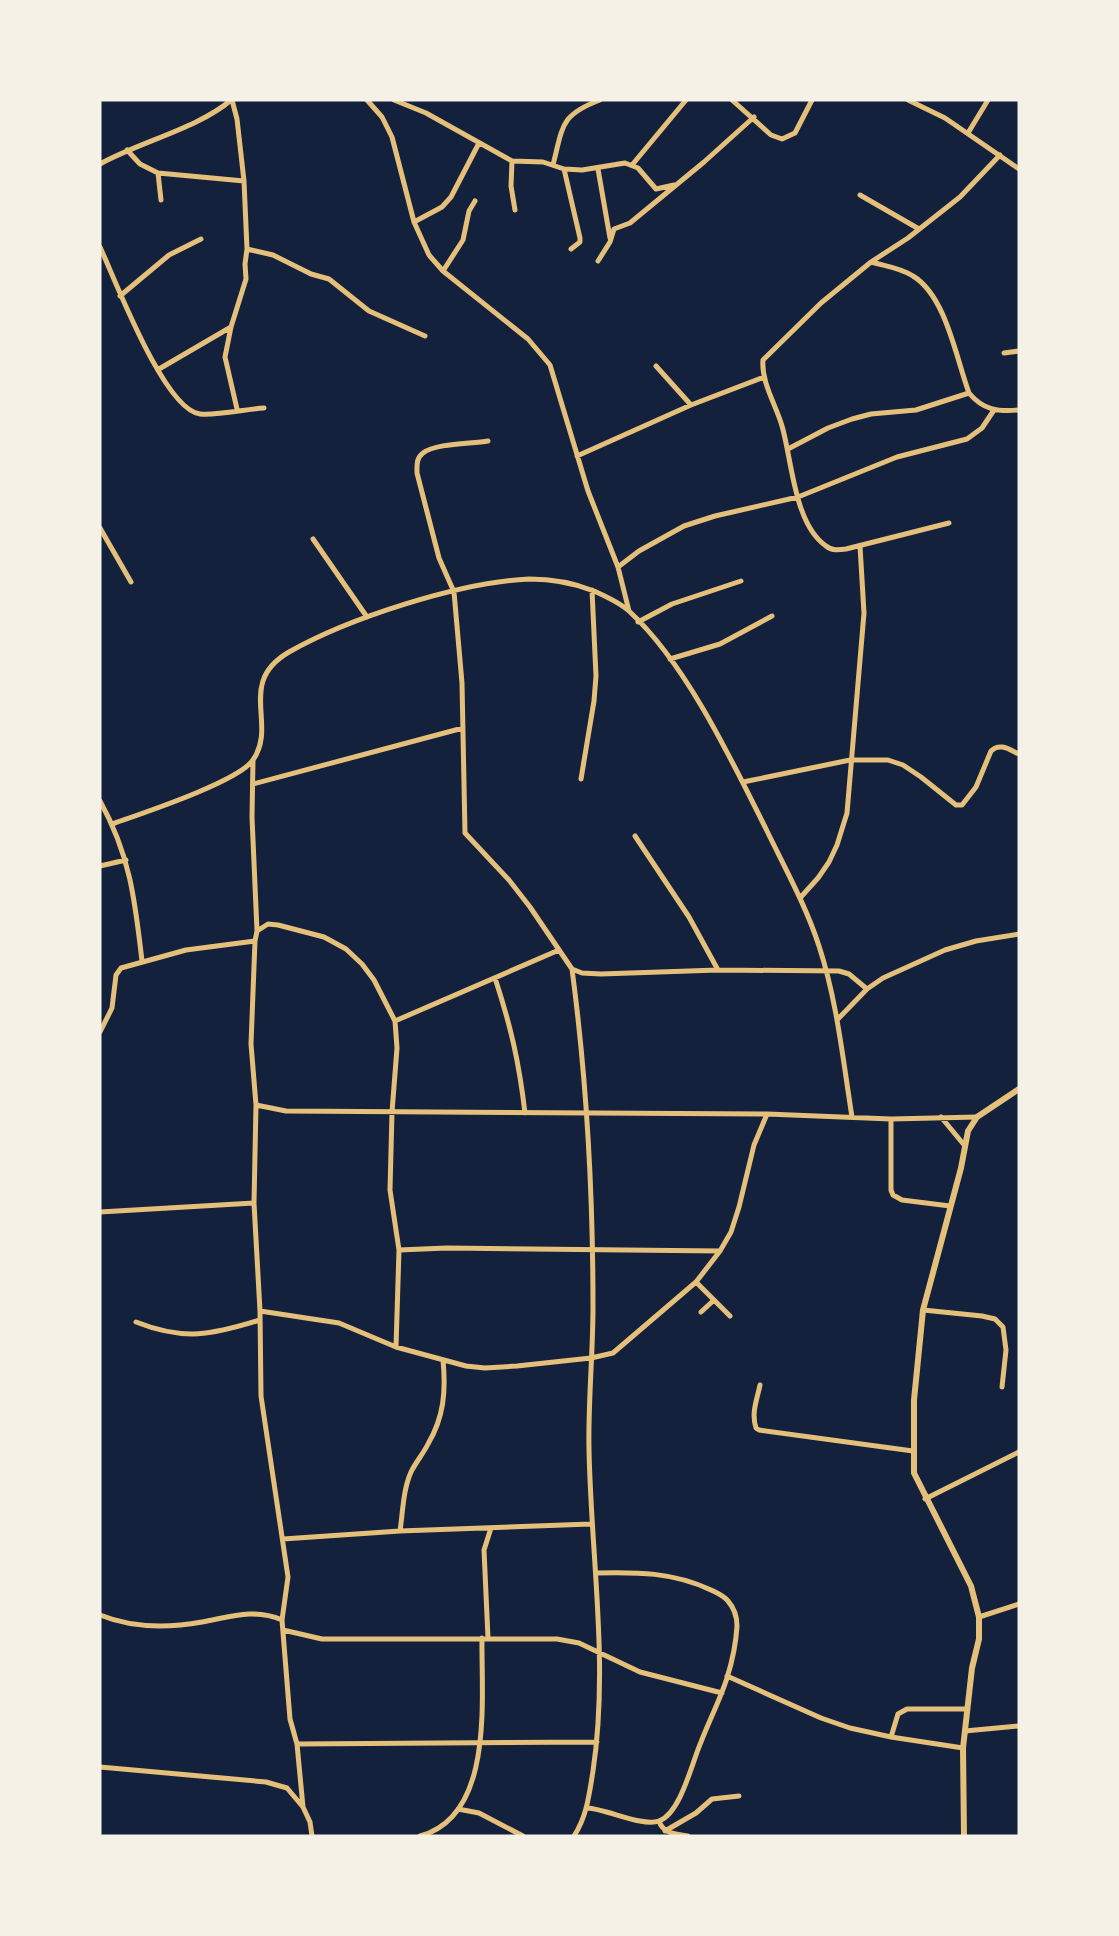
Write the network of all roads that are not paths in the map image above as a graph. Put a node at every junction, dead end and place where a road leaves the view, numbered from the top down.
1 (232, 100) edge
2 (367, 100) edge
3 (394, 100) edge
4 (600, 100) edge
5 (686, 100) edge
6 (733, 100) edge
7 (811, 100) edge
8 (908, 100) edge
9 (988, 100) edge
10 (589, 102) edge
11 (754, 117) junction
12 (968, 133) junction
13 (479, 143) junction
14 (127, 150) junction
15 (1000, 155) junction
16 (512, 161) junction
17 (100, 164) edge
18 (553, 165) junction
19 (632, 165) junction
20 (564, 169) junction
21 (598, 169) junction
22 (1019, 169) edge
23 (158, 173) junction
24 (244, 181) junction
25 (674, 185) junction
26 (860, 195) dead end
27 (161, 200) dead end
28 (475, 201) dead end
29 (515, 210) dead end
30 (414, 222) junction
31 (919, 229) junction
32 (201, 240) dead end
33 (610, 242) junction
34 (100, 247) edge
35 (247, 249) junction
36 (571, 249) dead end
37 (598, 261) dead end
38 (871, 262) junction
39 (443, 271) junction
40 (120, 296) junction
41 (231, 327) junction
42 (425, 336) dead end
43 (1019, 351) edge
44 (1004, 353) dead end
45 (656, 366) dead end
46 (159, 369) junction
47 (764, 377) junction
48 (969, 393) junction
49 (691, 405) junction
50 (264, 408) dead end
51 (237, 409) junction
52 (994, 410) junction
53 (1019, 410) edge
54 (488, 441) dead end
55 (788, 449) junction
56 (577, 456) junction
57 (798, 497) junction
58 (949, 523) dead end
59 (100, 528) edge
60 (313, 539) dead end
61 (860, 546) junction
62 (618, 567) junction
63 (741, 581) dead end
64 (131, 582) dead end
65 (592, 590) junction
66 (454, 592) junction
67 (629, 611) junction
68 (772, 616) dead end
69 (367, 617) junction
70 (638, 622) junction
71 (670, 659) junction
72 (463, 728) junction
73 (1019, 754) edge
74 (253, 760) junction
75 (850, 760) junction
76 (581, 779) dead end
77 (743, 782) junction
78 (253, 784) junction
79 (100, 801) edge
80 (112, 824) junction
81 (635, 836) dead end
82 (127, 860) junction
83 (100, 866) edge
84 (800, 898) junction
85 (257, 932) junction
86 (1019, 934) edge
87 (255, 941) junction
88 (559, 950) junction
89 (142, 961) junction
90 (572, 969) junction
91 (718, 970) junction
92 (827, 971) junction
93 (495, 978) junction
94 (867, 989) junction
95 (836, 1020) junction
96 (395, 1021) junction
97 (100, 1032) edge
98 (1019, 1089) edge
99 (256, 1105) junction
100 (392, 1112) junction
101 (524, 1113) junction
102 (587, 1113) junction
103 (767, 1114) junction
104 (852, 1117) junction
105 (941, 1117) junction
106 (977, 1117) junction
107 (891, 1119) junction
108 (965, 1146) junction
109 (254, 1203) junction
110 (950, 1206) junction
111 (100, 1212) edge
112 (399, 1250) junction
113 (592, 1251) junction
114 (720, 1251) junction
115 (696, 1282) junction
116 (715, 1300) junction
117 (923, 1310) junction
118 (260, 1311) junction
119 (701, 1312) dead end
120 (730, 1316) dead end
121 (260, 1320) junction
122 (135, 1322) dead end
123 (396, 1348) junction
124 (591, 1358) junction
125 (443, 1360) junction
126 (761, 1385) dead end
127 (1002, 1387) dead end
128 (913, 1451) junction
129 (1019, 1452) edge
130 (925, 1499) junction
131 (591, 1524) junction
132 (491, 1528) junction
133 (400, 1531) junction
134 (283, 1539) junction
135 (596, 1573) junction
136 (1019, 1604) edge
137 (100, 1615) edge
138 (979, 1617) junction
139 (282, 1620) junction
140 (283, 1630) junction
141 (485, 1638) junction
142 (601, 1651) junction
143 (727, 1676) junction
144 (722, 1693) junction
145 (967, 1709) junction
146 (1019, 1726) edge
147 (965, 1731) junction
148 (891, 1737) junction
149 (480, 1742) junction
150 (597, 1742) junction
151 (297, 1744) junction
152 (963, 1748) junction
153 (100, 1767) edge
154 (739, 1796) dead end
155 (303, 1807) junction
156 (587, 1808) junction
157 (458, 1809) junction
158 (659, 1821) junction
159 (665, 1831) junction
160 (314, 1836) edge
161 (420, 1836) edge
162 (523, 1836) edge
163 (574, 1836) edge
164 (688, 1836) edge
165 (964, 1836) edge

1 - 14 street
1 - 24 street
2 - 30 street
3 - 13 street
4 - 10 street
5 - 19 street
6 - 11 street
7 - 11 street
8 - 12 street
9 - 12 street
10 - 18 street
11 - 25 street
12 - 15 street
13 - 16 street
13 - 30 street
14 - 17 street
14 - 23 street
15 - 22 street
15 - 31 street
16 - 18 street
16 - 29 street
18 - 20 street
19 - 21 street
19 - 25 street
20 - 21 street
20 - 36 street
21 - 33 street
23 - 24 street
23 - 27 street
24 - 35 street
25 - 33 street
26 - 31 street
28 - 39 street
30 - 39 street
31 - 38 street
32 - 40 street
33 - 37 street
34 - 40 street
35 - 41 street
35 - 42 street
38 - 47 street
38 - 48 street
39 - 56 street
40 - 46 street
41 - 46 street
41 - 51 street
43 - 44 street
45 - 49 street
46 - 51 street
47 - 49 street
47 - 55 street
48 - 52 street
48 - 55 street
49 - 56 street
50 - 51 street
52 - 53 street
52 - 57 street
54 - 66 street
55 - 57 street
56 - 62 street
57 - 61 street
57 - 62 street
58 - 61 street
59 - 64 street
60 - 69 street
61 - 75 street
62 - 67 street
63 - 70 street
65 - 66 street
65 - 67 street
65 - 76 street
66 - 69 street
66 - 72 street
67 - 70 street
68 - 71 street
69 - 74 street
70 - 71 street
71 - 77 street
72 - 78 street
72 - 88 street
73 - 75 street
74 - 78 street
74 - 80 street
75 - 77 street
75 - 84 street
77 - 84 street
78 - 85 street
79 - 80 street
80 - 82 street
81 - 91 street
82 - 83 street
82 - 89 street
84 - 92 street
85 - 87 street
85 - 96 street
86 - 94 street
87 - 89 street
87 - 99 street
88 - 90 street
88 - 93 street
89 - 97 street
90 - 91 street
90 - 102 street
91 - 92 street
92 - 94 street
92 - 95 street
93 - 96 street
93 - 101 street
94 - 95 street
95 - 104 street
96 - 100 street
98 - 106 street
99 - 100 street
99 - 109 street
100 - 101 street
100 - 112 street
101 - 102 street
102 - 103 street
102 - 113 street
103 - 104 street
103 - 114 street
104 - 107 street
105 - 106 street
105 - 107 street
105 - 108 street
106 - 108 street
107 - 110 street
108 - 110 street
109 - 111 street
109 - 118 street
110 - 117 street
112 - 113 street
112 - 123 street
113 - 114 street
113 - 124 street
114 - 115 street
115 - 116 street
115 - 124 street
116 - 119 street
116 - 120 street
117 - 127 street
117 - 128 street
118 - 121 street
118 - 123 street
121 - 122 street
121 - 134 street
123 - 125 street
124 - 125 street
124 - 131 street
125 - 133 street
126 - 128 street
128 - 130 street
129 - 130 street
130 - 138 street
131 - 132 street
131 - 135 street
132 - 133 street
132 - 141 street
133 - 134 street
134 - 139 street
135 - 142 street
135 - 143 street
136 - 138 street
137 - 139 street
138 - 145 street
139 - 140 street
140 - 141 street
140 - 151 street
141 - 142 street
141 - 149 street
142 - 144 street
142 - 150 street
143 - 144 street
143 - 148 street
144 - 158 street
145 - 147 street
145 - 148 street
146 - 147 street
147 - 152 street
148 - 152 street
149 - 150 street
149 - 151 street
149 - 157 street
150 - 156 street
151 - 155 street
152 - 165 street
153 - 155 street
154 - 159 street
155 - 160 street
156 - 158 street
156 - 163 street
157 - 161 street
157 - 162 street
158 - 159 street
159 - 164 street

